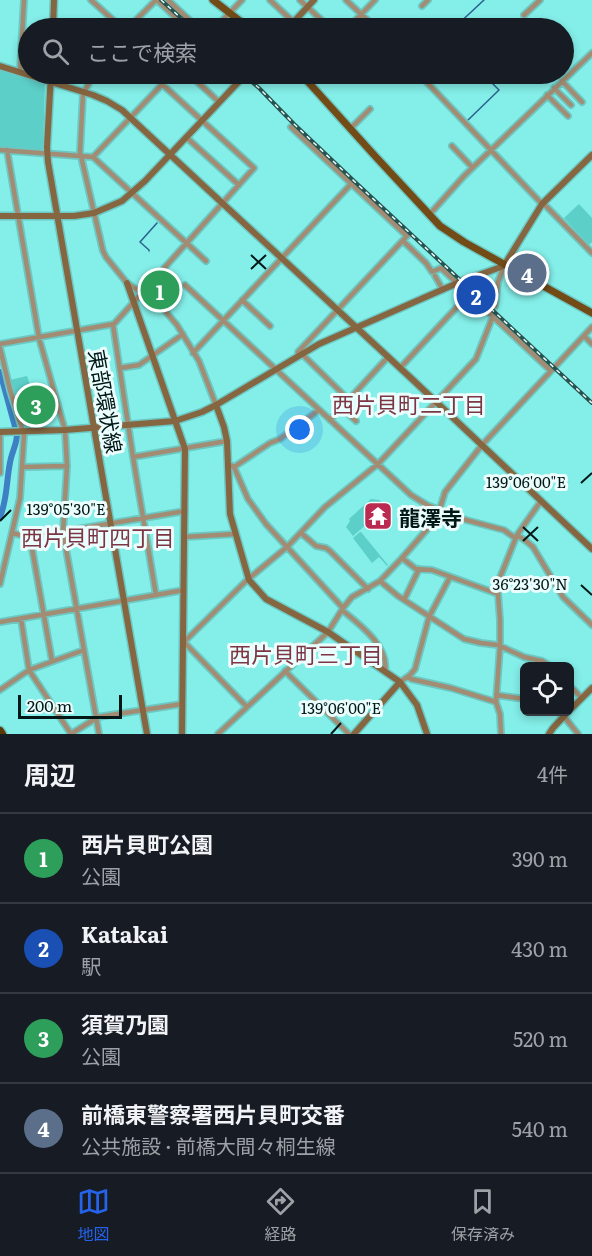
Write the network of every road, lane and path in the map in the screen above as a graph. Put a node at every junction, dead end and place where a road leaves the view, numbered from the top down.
1 (24, 0) edge
2 (54, 0) edge
3 (91, 0) edge
4 (156, 0) edge
5 (168, 0) edge
6 (213, 0) edge
7 (242, 0) edge
8 (270, 0) edge
9 (300, 0) edge
10 (314, 0) edge
11 (346, 0) edge
12 (375, 0) edge
13 (428, 0) edge
14 (540, 0) edge
15 (422, 6) dead end
16 (308, 8) junction
17 (231, 13) junction
18 (361, 14) junction
19 (524, 15) dead end
20 (23, 18) edge
21 (53, 18) edge
22 (111, 18) edge
23 (138, 18) edge
24 (176, 18) edge
25 (187, 18) edge
26 (226, 18) edge
27 (237, 18) edge
28 (290, 18) edge
29 (298, 18) edge
30 (319, 18) edge
31 (357, 18) edge
32 (365, 18) edge
33 (592, 53) edge
34 (0, 66) edge
35 (574, 70) edge
36 (18, 72) edge
37 (50, 84) edge
38 (57, 84) edge
39 (88, 84) edge
40 (162, 84) joint
41 (200, 84) edge
42 (236, 84) edge
43 (310, 84) edge
44 (428, 84) edge
45 (559, 84) edge
46 (565, 84) edge
47 (554, 88) junction
48 (84, 92) junction
49 (547, 95) junction
50 (219, 102) junction
51 (582, 102) dead end
52 (571, 105) dead end
53 (370, 109) dead end
54 (568, 116) dead end
55 (130, 117) junction
56 (202, 120) junction
57 (291, 127) dead end
58 (351, 128) junction
59 (186, 137) junction
60 (452, 146) dead end
61 (0, 150) edge
62 (7, 150) junction
63 (490, 150) junction
64 (48, 153) junction
65 (80, 155) junction
66 (170, 155) junction
67 (592, 155) edge
68 (93, 157) junction
69 (472, 167) junction
70 (351, 184) junction
71 (239, 185) junction
72 (132, 193) junction
73 (222, 203) junction
74 (542, 204) junction
75 (94, 213) junction
76 (57, 215) junction
77 (429, 215) junction
78 (0, 216) edge
79 (18, 216) junction
80 (403, 241) junction
81 (186, 243) junction
82 (592, 253) edge
83 (282, 258) junction
84 (206, 261) dead end
85 (503, 266) junction
86 (435, 276) dead end
87 (127, 283) junction
88 (458, 283) junction
89 (185, 285) dead end
90 (443, 290) junction
91 (142, 294) junction
92 (469, 294) junction
93 (242, 300) junction
94 (134, 302) junction
95 (495, 306) dead end
96 (338, 310) junction
97 (592, 313) edge
98 (493, 316) junction
99 (223, 321) junction
100 (113, 325) junction
101 (270, 326) dead end
102 (592, 327) edge
103 (356, 328) junction
104 (77, 331) junction
105 (183, 334) junction
106 (584, 336) junction
107 (39, 338) junction
108 (592, 344) edge
109 (0, 346) edge
110 (193, 352) junction
111 (153, 356) junction
112 (300, 356) junction
113 (388, 357) junction
114 (120, 368) junction
115 (400, 368) junction
116 (277, 369) junction
117 (551, 371) junction
118 (348, 399) junction
119 (436, 402) junction
120 (216, 405) junction
121 (341, 407) junction
122 (319, 410) junction
123 (330, 420) junction
124 (175, 421) junction
125 (356, 421) dead end
126 (127, 425) junction
127 (348, 426) dead end
128 (94, 427) junction
129 (65, 430) junction
130 (0, 432) edge
131 (19, 432) junction
132 (343, 432) junction
133 (227, 441) junction
134 (482, 445) junction
135 (185, 449) junction
136 (133, 457) junction
137 (378, 464) junction
138 (67, 466) junction
139 (231, 466) junction
140 (23, 467) junction
141 (0, 473) edge
142 (541, 501) junction
143 (440, 510) junction
144 (184, 511) junction
145 (143, 518) junction
146 (111, 524) junction
147 (12, 532) junction
148 (63, 532) junction
149 (301, 533) junction
150 (235, 534) junction
151 (516, 536) junction
152 (30, 537) junction
153 (184, 537) junction
154 (287, 547) junction
155 (592, 549) edge
156 (402, 558) junction
157 (419, 569) junction
158 (450, 578) junction
159 (249, 579) junction
160 (380, 581) junction
161 (0, 584) edge
162 (368, 589) junction
163 (184, 590) junction
164 (498, 594) junction
165 (156, 595) junction
166 (404, 600) junction
167 (124, 601) junction
168 (77, 609) junction
169 (343, 609) junction
170 (43, 614) junction
171 (429, 617) junction
172 (21, 618) junction
173 (0, 622) edge
174 (592, 625) edge
175 (328, 632) junction
176 (183, 642) junction
177 (500, 646) junction
178 (84, 650) junction
179 (52, 661) junction
180 (544, 662) edge
181 (29, 670) junction
182 (285, 671) junction
183 (385, 671) junction
184 (408, 677) junction
185 (400, 682) junction
186 (592, 687) edge
187 (0, 690) edge
188 (574, 690) edge
189 (497, 694) junction
190 (520, 698) edge
191 (582, 698) junction
192 (496, 702) junction
193 (182, 704) junction
194 (574, 705) edge
195 (247, 707) junction
196 (143, 710) junction
197 (563, 716) edge
198 (566, 716) edge
199 (96, 718) junction
200 (71, 734) edge
201 (99, 734) edge
202 (147, 734) edge
203 (182, 734) edge
204 (218, 734) edge
205 (349, 734) edge
206 (354, 734) edge
207 (427, 734) edge
208 (502, 734) edge
209 (549, 734) edge
210 (578, 734) edge

1 - 20 street
2 - 21 street
3 - 22 street
4 - 23 street
4 - 24 street
5 - 25 street
6 - 17 main road
7 - 17 street
8 - 28 street
9 - 16 street
10 - 16 street
11 - 18 street
12 - 18 street
13 - 15 street
14 - 19 street
16 - 29 street
16 - 30 street
17 - 26 street
17 - 27 main road
18 - 31 street
18 - 32 street
33 - 35 street
34 - 36 street
37 - 64 street, 東部環状線
38 - 48 street
39 - 48 street
40 - 55 street
40 - 56 street
41 - 50 street
42 - 50 street
43 - 58 main road
44 - 63 street
45 - 47 street
46 - 51 street
47 - 49 street
47 - 52 street
48 - 55 street
48 - 65 street
49 - 54 street
49 - 63 street
50 - 56 street
53 - 58 street
55 - 66 street
55 - 68 street
56 - 59 street
56 - 71 street
57 - 70 street
58 - 77 main road
59 - 66 street
59 - 71 street
60 - 69 street
61 - 62 street
62 - 64 street
62 - 79 street
63 - 69 street
63 - 74 street
64 - 65 street
64 - 76 street, 東部環状線
65 - 68 street
65 - 75 street
66 - 72 street
66 - 73 street
67 - 74 street
68 - 72 street
69 - 77 street
70 - 80 street
70 - 83 street
71 - 73 street
72 - 75 street
72 - 81 street
73 - 81 street
73 - 83 street
74 - 82 street
74 - 85 street
75 - 76 street
75 - 87 street
76 - 79 street
76 - 104 street, 東部環状線
77 - 85 main road
78 - 79 street
79 - 107 street
80 - 88 street
80 - 96 street
81 - 84 street
81 - 91 street
83 - 93 street
83 - 96 street
85 - 88 street
85 - 95 street
85 - 97 main road
86 - 90 street
87 - 91 street
87 - 94 street
88 - 90 street
88 - 92 street
89 - 99 street
90 - 103 street
91 - 94 street
91 - 105 street
92 - 98 street
92 - 115 street
93 - 99 street
93 - 101 street
94 - 100 street
94 - 111 street
96 - 103 street
96 - 112 street
98 - 117 street
98 - 119 street
99 - 110 street
99 - 116 street
100 - 104 street
100 - 114 street
102 - 106 street
103 - 112 street
103 - 113 street
104 - 107 street
104 - 128 street, 東部環状線
105 - 110 street
105 - 111 street
106 - 108 street
106 - 117 street
107 - 109 street
107 - 129 street
109 - 131 street
110 - 120 street
111 - 114 street
111 - 124 street
112 - 116 street
112 - 118 street
113 - 115 street
113 - 118 street
114 - 126 street
115 - 119 street
116 - 120 street
116 - 122 street
117 - 134 street
118 - 121 street
119 - 134 street
119 - 137 street
120 - 124 street
120 - 133 street
121 - 123 street
121 - 125 street
122 - 123 street
122 - 139 street
123 - 132 street
124 - 126 street
124 - 135 street
126 - 128 street
126 - 136 street
127 - 132 street
128 - 129 street
128 - 146 street, 東部環状線
129 - 131 street
129 - 138 street
130 - 131 street
130 - 141 street
131 - 140 street
132 - 137 street
133 - 135 street
133 - 139 street
134 - 142 street
134 - 143 street
135 - 136 street
135 - 144 street
136 - 145 street
137 - 143 street
137 - 149 street
138 - 140 street
138 - 148 street
139 - 150 street
139 - 154 street
140 - 147 street
142 - 151 street
142 - 155 street
143 - 151 street
143 - 156 street
144 - 145 street
144 - 153 street
145 - 146 street
145 - 165 street
146 - 148 street
146 - 167 street, 東部環状線
147 - 152 street
147 - 161 street
148 - 152 street
148 - 168 street
149 - 154 street
149 - 162 street
150 - 153 street
150 - 159 street
151 - 164 street
151 - 174 street
152 - 170 street
153 - 163 street
154 - 159 street
154 - 169 street
156 - 157 street
156 - 160 street
157 - 158 street
157 - 166 street
158 - 164 street
158 - 171 street
159 - 175 street
159 - 176 street
160 - 162 street
160 - 166 street
162 - 169 street
163 - 165 street
163 - 176 street
164 - 177 street
165 - 167 street
166 - 171 street
167 - 168 street
167 - 196 street, 東部環状線
168 - 170 street
168 - 178 street
169 - 175 street
169 - 183 street
170 - 172 street
170 - 179 street
171 - 177 street
171 - 184 street
172 - 173 street
172 - 181 street
175 - 182 street
175 - 183 street
176 - 193 street
176 - 195 street
177 - 180 street
177 - 189 street
178 - 179 street
178 - 199 street
179 - 181 street
181 - 187 street
181 - 200 street
182 - 195 street
182 - 205 street
183 - 185 street
184 - 185 street
184 - 192 street
185 - 206 street
185 - 207 street
186 - 191 street
188 - 191 street
189 - 190 street
189 - 192 street
191 - 194 street
192 - 208 street
193 - 196 street
193 - 203 street
195 - 204 street
196 - 199 street
196 - 202 street, 東部環状線
197 - 209 street
198 - 210 street
199 - 200 street
199 - 201 street

